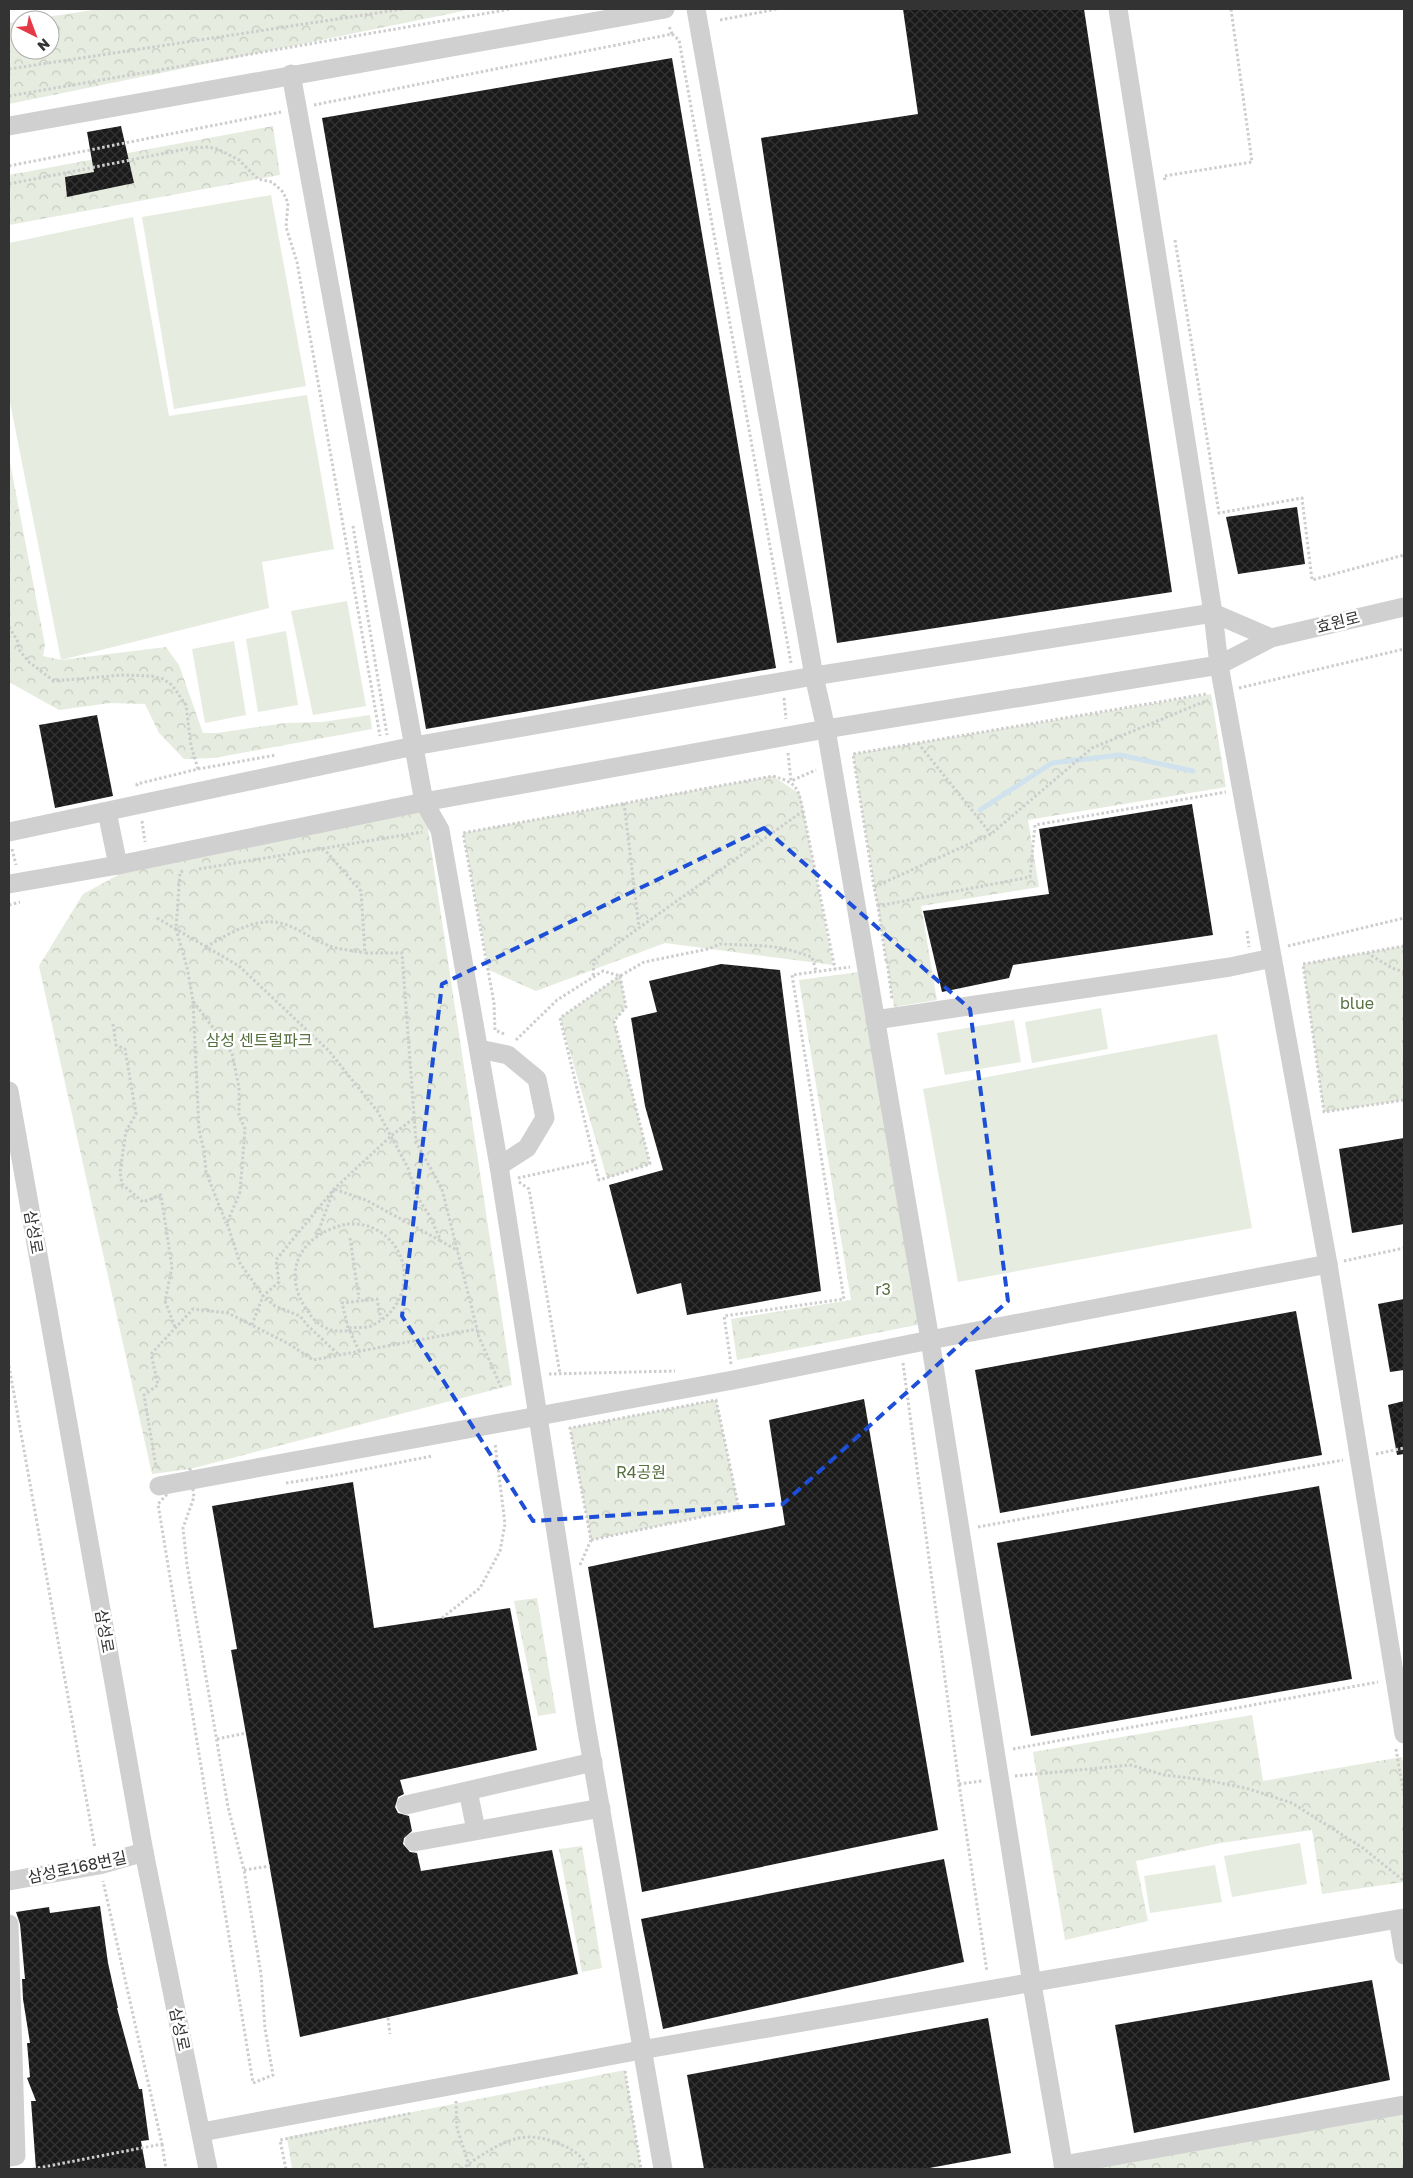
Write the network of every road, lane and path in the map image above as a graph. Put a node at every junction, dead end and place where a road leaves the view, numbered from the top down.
1 (403, 9) edge
2 (511, 9) edge
3 (664, 9) edge
4 (696, 9) edge
5 (777, 9) edge
6 (1118, 9) edge
7 (1231, 9) edge
8 (720, 20) dead end
9 (672, 34) junction
10 (9, 70) edge
11 (291, 74) junction
12 (9, 96) edge
13 (297, 109) junction
14 (9, 126) edge
15 (9, 166) edge
16 (9, 184) edge
17 (1166, 186) dead end
18 (1174, 234) dead end
19 (352, 520) dead end
20 (1404, 555) edge
21 (1404, 607) edge
22 (1213, 613) junction
23 (9, 627) edge
24 (1271, 638) junction
25 (1404, 649) edge
26 (1219, 665) junction
27 (814, 676) junction
28 (782, 682) junction
29 (1224, 691) junction
30 (826, 729) junction
31 (380, 736) junction
32 (787, 736) junction
33 (371, 738) dead end
34 (918, 742) junction
35 (414, 746) junction
36 (284, 754) dead end
37 (198, 769) junction
38 (791, 781) junction
39 (1242, 789) junction
40 (424, 802) junction
41 (624, 803) junction
42 (140, 805) junction
43 (803, 811) junction
44 (107, 812) junction
45 (440, 830) junction
46 (9, 832) edge
47 (991, 834) junction
48 (323, 848) junction
49 (148, 859) junction
50 (118, 865) junction
51 (9, 884) edge
52 (874, 887) junction
53 (878, 906) junction
54 (157, 918) dead end
55 (1404, 918) edge
56 (1247, 926) dead end
57 (639, 928) junction
58 (176, 929) junction
59 (1404, 946) edge
60 (206, 947) junction
61 (1366, 952) junction
62 (365, 953) junction
63 (1250, 954) dead end
64 (1272, 954) junction
65 (886, 960) junction
66 (866, 964) junction
67 (835, 969) junction
68 (816, 971) junction
69 (1404, 972) edge
70 (620, 976) junction
71 (593, 977) junction
72 (193, 1001) junction
73 (893, 1002) dead end
74 (875, 1020) junction
75 (113, 1024) dead end
76 (516, 1040) junction
77 (522, 1043) dead end
78 (479, 1049) junction
79 (9, 1091) edge
80 (1404, 1100) edge
81 (414, 1118) junction
82 (391, 1136) junction
83 (595, 1162) junction
84 (499, 1166) junction
85 (515, 1177) junction
86 (516, 1188) dead end
87 (334, 1189) junction
88 (226, 1223) junction
89 (317, 1235) junction
90 (350, 1238) dead end
91 (441, 1241) junction
92 (1404, 1248) edge
93 (458, 1251) junction
94 (1328, 1264) junction
95 (263, 1296) junction
96 (359, 1300) junction
97 (382, 1319) junction
98 (252, 1325) junction
99 (176, 1327) junction
100 (478, 1329) junction
101 (349, 1330) junction
102 (930, 1340) junction
103 (359, 1351) junction
104 (339, 1355) junction
105 (547, 1364) dead end
106 (895, 1365) dead end
107 (9, 1366) edge
108 (732, 1370) dead end
109 (684, 1371) dead end
110 (560, 1374) junction
111 (502, 1389) dead end
112 (725, 1398) dead end
113 (716, 1400) junction
114 (538, 1416) junction
115 (495, 1443) dead end
116 (1404, 1448) edge
117 (1359, 1457) junction
118 (165, 1467) dead end
119 (181, 1468) dead end
120 (190, 1469) junction
121 (159, 1486) dead end
122 (960, 1531) junction
123 (591, 1540) junction
124 (581, 1573) dead end
125 (442, 1618) dead end
126 (1395, 1679) junction
127 (246, 1733) dead end
128 (1404, 1734) edge
129 (217, 1739) junction
130 (995, 1752) junction
131 (593, 1762) junction
132 (999, 1778) junction
133 (959, 1784) junction
134 (468, 1791) junction
135 (406, 1805) dead end
136 (601, 1808) junction
137 (476, 1830) junction
138 (414, 1842) dead end
139 (144, 1852) junction
140 (99, 1865) junction
141 (270, 1866) dead end
142 (244, 1870) junction
143 (9, 1881) edge
144 (1404, 1881) edge
145 (1401, 1919) edge
146 (9, 1924) edge
147 (1404, 1955) edge
148 (977, 1974) dead end
149 (1032, 1984) junction
150 (388, 2018) dead end
151 (390, 2034) dead end
152 (641, 2050) junction
153 (616, 2072) dead end
154 (456, 2084) junction
155 (466, 2102) dead end
156 (456, 2104) junction
157 (1404, 2105) edge
158 (446, 2106) dead end
159 (417, 2112) dead end
160 (202, 2132) junction
161 (162, 2144) junction
162 (9, 2157) edge
163 (9, 2164) edge
164 (469, 2167) edge
165 (1063, 2167) edge
166 (10, 2169) edge
167 (33, 2169) edge
168 (166, 2169) edge
169 (208, 2169) edge
170 (286, 2169) edge
171 (461, 2169) edge
172 (588, 2169) edge
173 (641, 2169) edge
174 (663, 2169) edge

1 - 10 path
2 - 12 path
3 - 9 path
3 - 11 street
4 - 27 street
5 - 8 path
6 - 22 street
7 - 17 path
9 - 13 path
9 - 28 path
11 - 13 street
11 - 14 street
13 - 15 path
13 - 35 street
16 - 31 path
18 - 20 path
19 - 31 path
21 - 24 street, 효원로
22 - 24 street
22 - 26 street
22 - 27 street
23 - 37 path
24 - 26 street, 효원로
25 - 29 path
26 - 29 street
26 - 30 street, 효원로
27 - 28 street
27 - 30 street
28 - 32 path
28 - 35 street
29 - 34 path
29 - 39 street
29 - 47 path
30 - 32 street, 효원로
30 - 66 street
31 - 33 path
32 - 38 path
32 - 40 street, 효원로
34 - 47 path
34 - 52 path
35 - 40 street
35 - 42 street
36 - 37 path
37 - 42 path
38 - 41 path
38 - 43 path
39 - 53 path
39 - 64 street
40 - 45 street
40 - 49 street, 효원로
41 - 57 path
41 - 76 path
42 - 44 street
42 - 49 path
43 - 57 path
43 - 67 path
44 - 46 street
44 - 50 street
45 - 48 path
45 - 78 street
47 - 52 path
48 - 58 path
48 - 62 path
49 - 50 street, 효원로
50 - 51 street, 효원로
52 - 53 path
53 - 65 path
54 - 58 path
55 - 64 path
56 - 63 path
57 - 71 path
58 - 60 path
58 - 72 path
59 - 61 path
60 - 62 path
60 - 82 path
61 - 69 path
61 - 80 path
62 - 81 path
64 - 74 street
64 - 94 street
65 - 66 path
65 - 73 path
66 - 67 path
66 - 74 street
67 - 68 path
68 - 70 path
68 - 108 path
70 - 71 path
70 - 83 path
70 - 83 path
71 - 76 path
72 - 88 path
72 - 88 path
74 - 102 street
75 - 99 path
76 - 77 path
78 - 84 street
78 - 84 street
79 - 139 street, 삼성로
81 - 82 path
81 - 93 path
82 - 87 path
82 - 91 path
83 - 85 path
84 - 114 street
85 - 86 path
85 - 110 path
87 - 89 path
87 - 91 path
87 - 95 path
88 - 95 path
89 - 97 path
89 - 101 path
90 - 96 path
91 - 93 path
92 - 94 path
93 - 100 path
94 - 102 street
94 - 117 street
95 - 98 path
95 - 104 path
96 - 97 path
96 - 101 path
97 - 101 path
98 - 99 path
98 - 104 path
99 - 118 path
100 - 103 path
100 - 111 path
101 - 103 path
102 - 114 street
102 - 122 street
103 - 104 path
105 - 110 path
106 - 133 path
107 - 140 path
109 - 110 path
112 - 113 path
113 - 123 path
113 - 123 path
114 - 121 street
114 - 131 street
115 - 125 path
116 - 117 path
117 - 122 path
117 - 126 street
119 - 120 path
120 - 129 path
120 - 142 path
122 - 130 street
123 - 124 path
126 - 128 street
126 - 130 path
127 - 129 path
129 - 142 path
130 - 132 street
131 - 134 street
131 - 136 street
132 - 133 path
132 - 144 path
132 - 149 street
133 - 148 path
134 - 135 street
134 - 137 street
136 - 137 street
136 - 152 street
137 - 138 street
139 - 140 street, 삼성로168번길
139 - 160 street, 삼성로
140 - 143 street, 삼성로168번길
140 - 161 path
141 - 142 path
145 - 147 street
145 - 149 street
146 - 162 street
149 - 152 street
149 - 165 street
150 - 151 path
152 - 154 street
152 - 174 street
153 - 173 path
154 - 156 path
154 - 160 street
155 - 156 path
156 - 158 path
156 - 164 path
157 - 165 street
159 - 170 path
160 - 169 street, 삼성로
161 - 167 path
161 - 168 path
163 - 166 street
164 - 171 path
164 - 172 path

